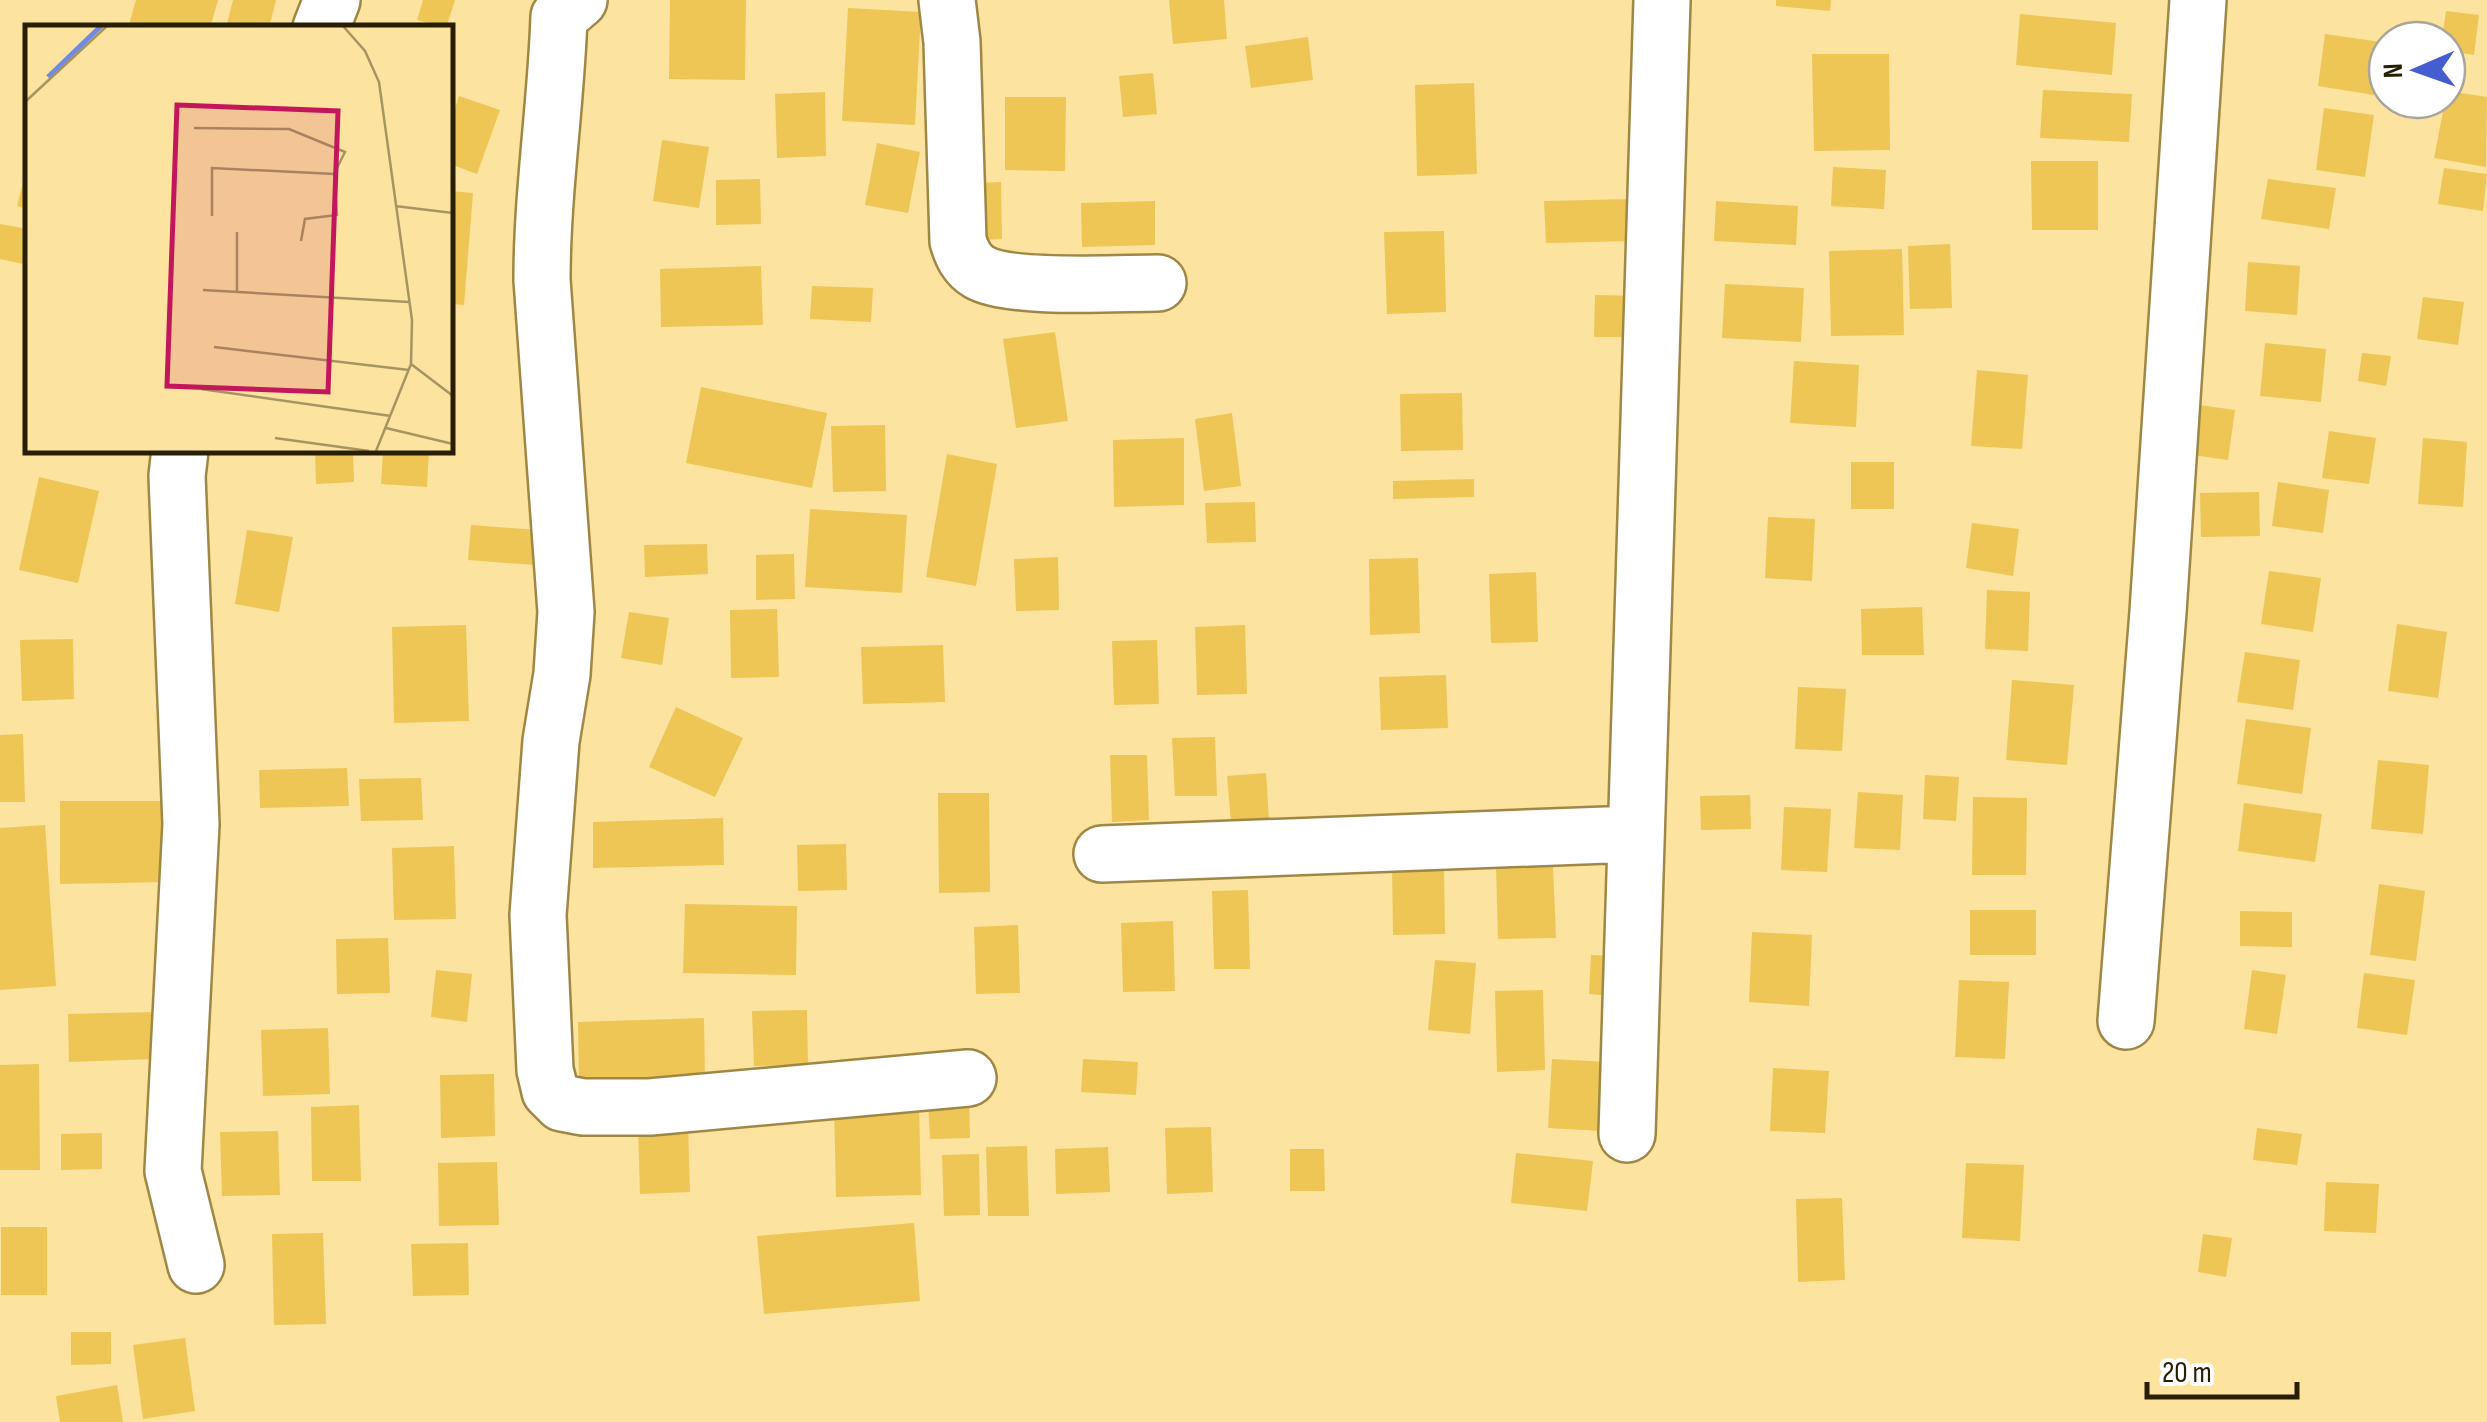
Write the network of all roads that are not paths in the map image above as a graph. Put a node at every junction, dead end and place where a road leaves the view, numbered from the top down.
1 (332, 0) edge
2 (946, 0) edge
3 (1662, 0) edge
4 (2198, 0) edge
5 (554, 6) edge
6 (322, 25) edge
7 (1158, 283) dead end
8 (180, 452) edge
9 (1634, 834) junction
10 (1102, 854) dead end
11 (2126, 1021) dead end
12 (968, 1078) dead end
13 (1627, 1134) dead end
14 (196, 1265) dead end

1 - 6 street
2 - 7 street
3 - 9 street
4 - 11 street
5 - 12 street
8 - 14 street
9 - 10 street
9 - 13 street

